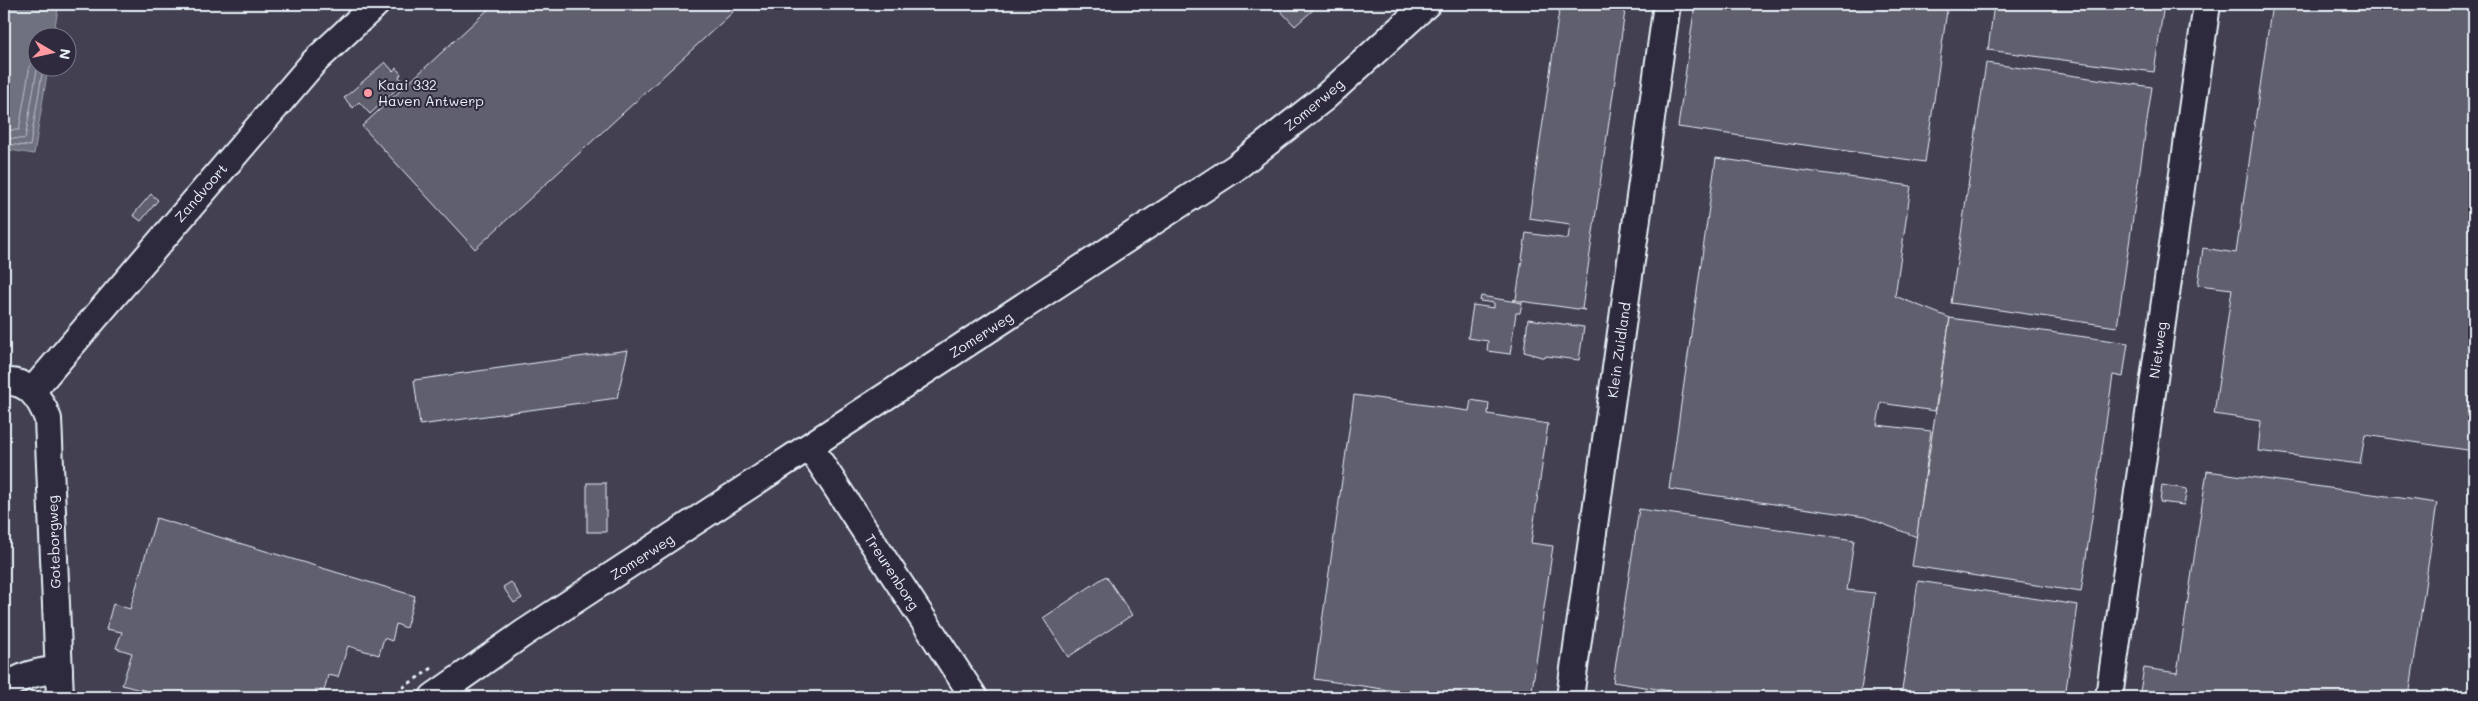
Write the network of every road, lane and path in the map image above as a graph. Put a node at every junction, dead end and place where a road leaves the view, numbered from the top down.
1 (376, 4) edge
2 (1427, 4) edge
3 (1667, 4) edge
4 (2207, 4) edge
5 (4, 382) edge
6 (33, 390) junction
7 (810, 447) junction
8 (58, 670) junction
9 (4, 688) edge
10 (60, 697) edge
11 (432, 697) edge
12 (974, 697) edge
13 (1570, 697) edge
14 (2109, 697) edge

1 - 6 street, Zandvoort
2 - 7 street, Zomerweg
3 - 13 street, Klein Zuidland
4 - 14 street, Nietweg
5 - 6 street
6 - 8 street, Goteborgweg
7 - 11 street, Zomerweg
7 - 12 street, Treurenborg
8 - 9 street
8 - 10 street, Goteborgweg

